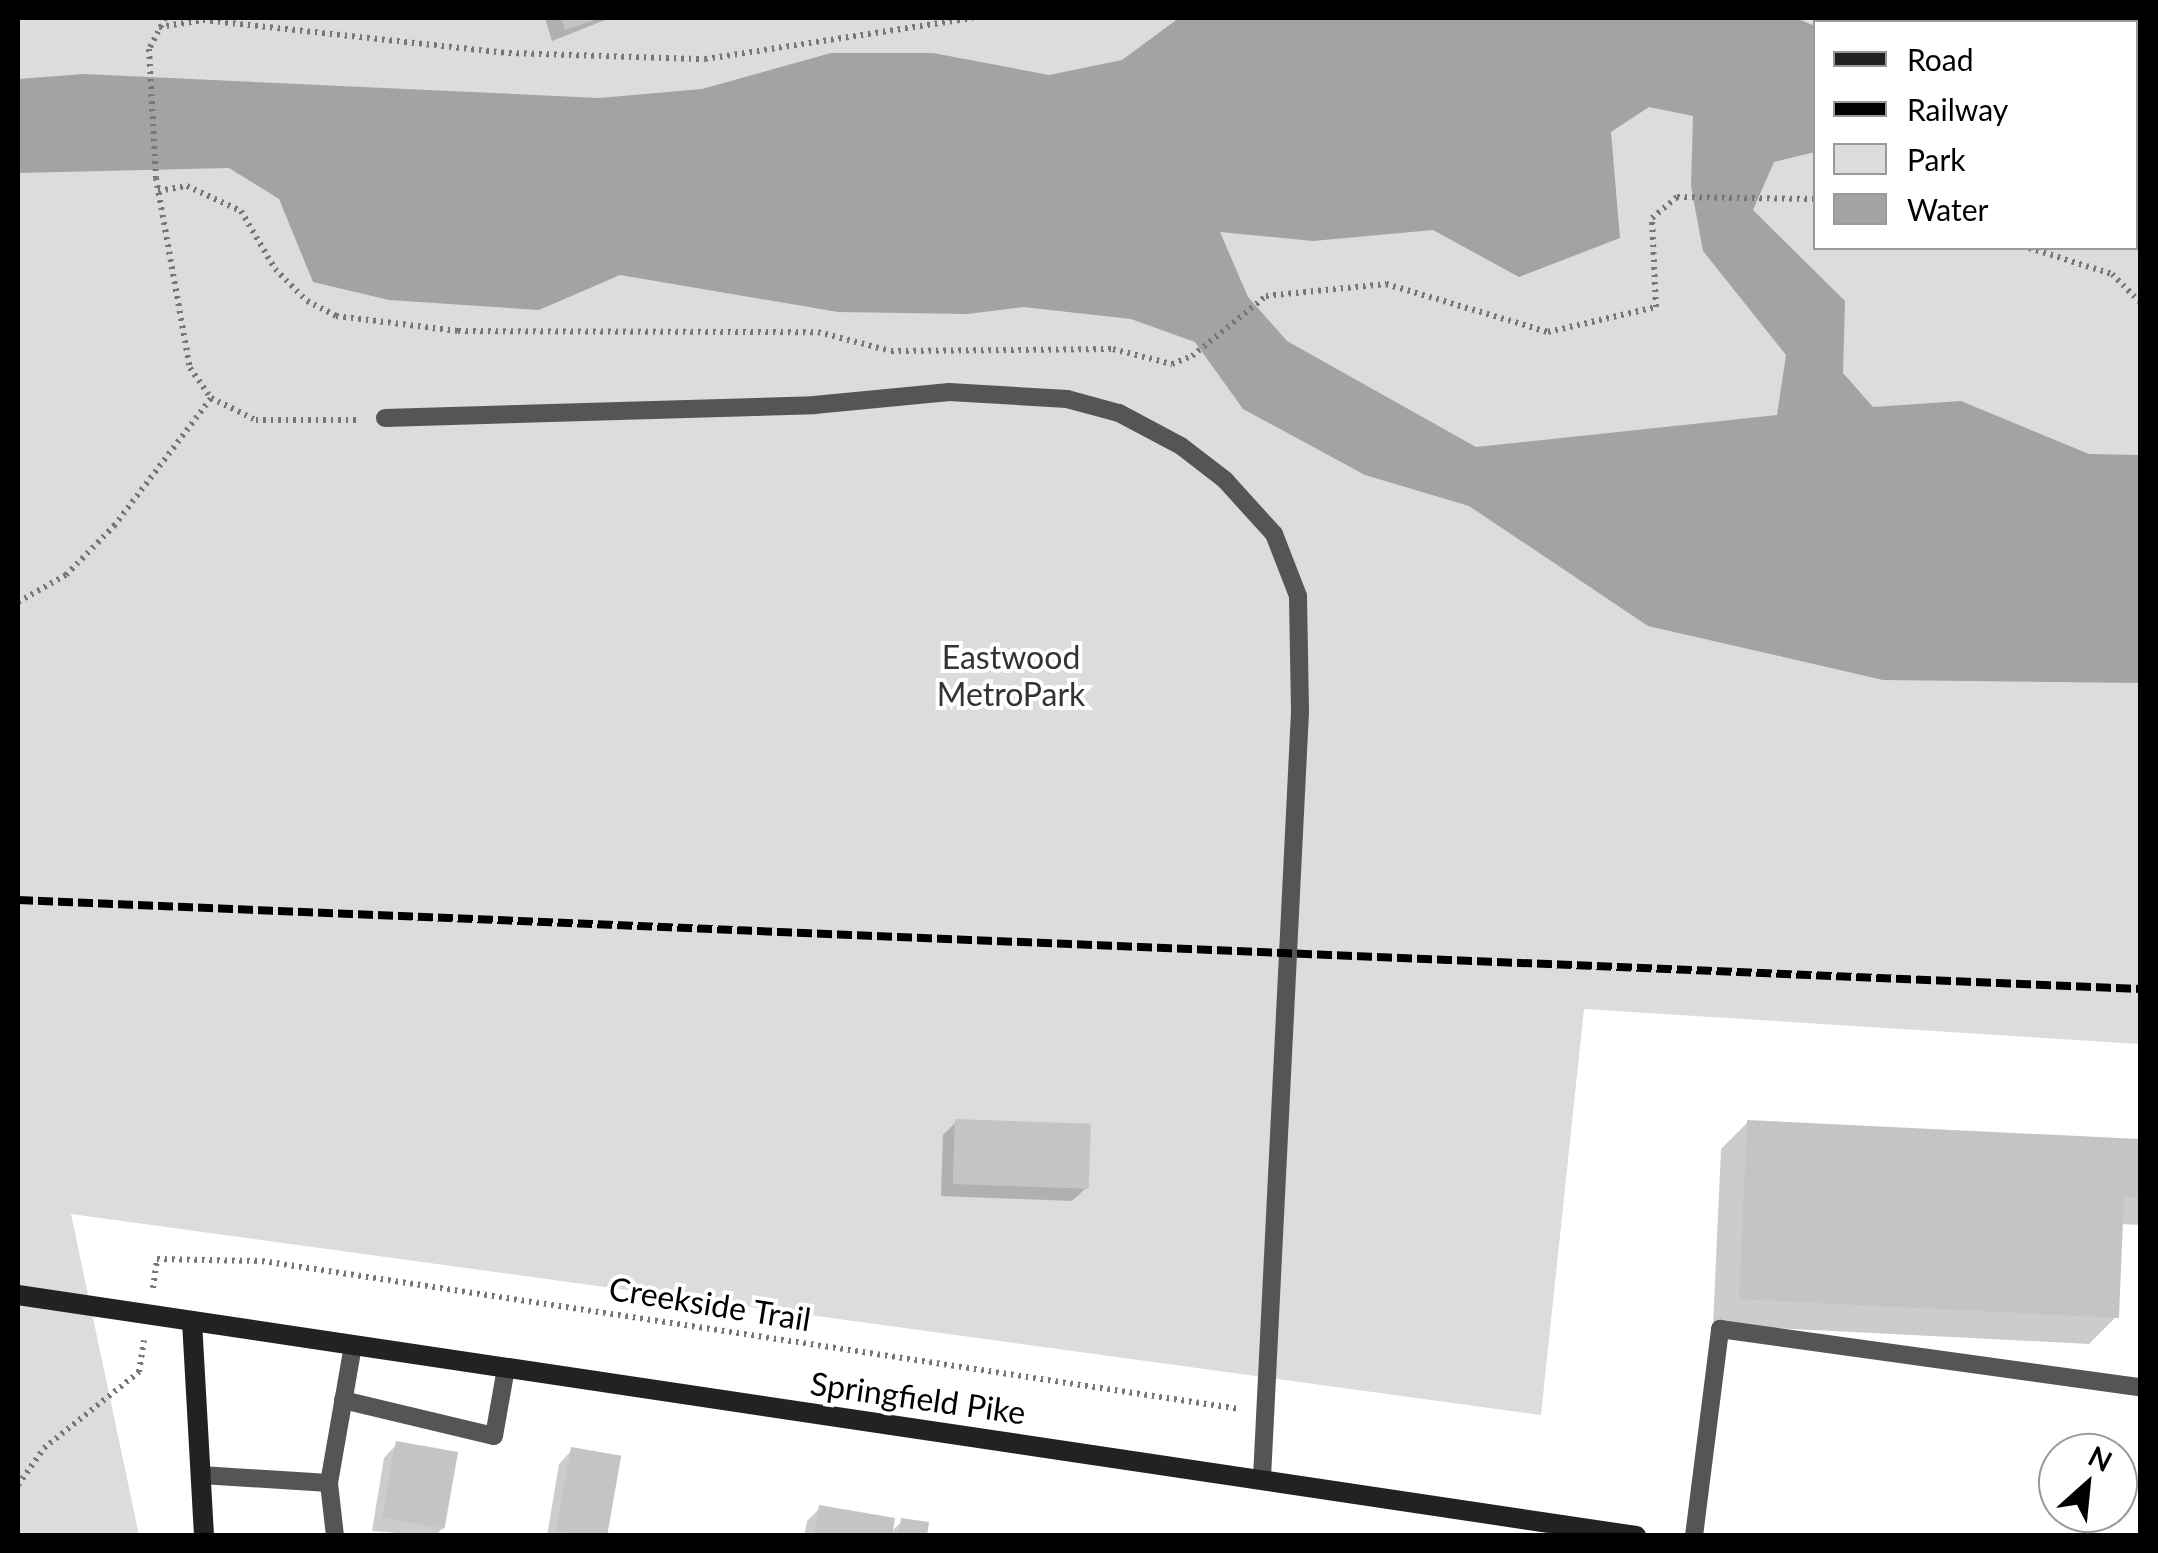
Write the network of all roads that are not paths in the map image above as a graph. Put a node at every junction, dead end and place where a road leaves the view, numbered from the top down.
1 (385, 418) road end
2 (18, 1295) edge
3 (192, 1321) junction
4 (353, 1345) junction
5 (506, 1368) junction
6 (2140, 1387) edge
7 (343, 1400) junction
8 (200, 1475) junction
9 (1262, 1479) junction
10 (329, 1483) junction
11 (204, 1536) edge
12 (335, 1536) edge
13 (1636, 1536) edge
14 (1694, 1536) edge

1 - 9 lane
2 - 3 main road, Springfield Pike
3 - 4 main road, Springfield Pike
3 - 8 main road
4 - 5 main road, Springfield Pike
4 - 7 lane
5 - 7 lane
5 - 9 main road, Springfield Pike
6 - 14 lane
7 - 10 lane
8 - 10 lane
8 - 11 main road
9 - 13 main road, Springfield Pike
10 - 12 lane

